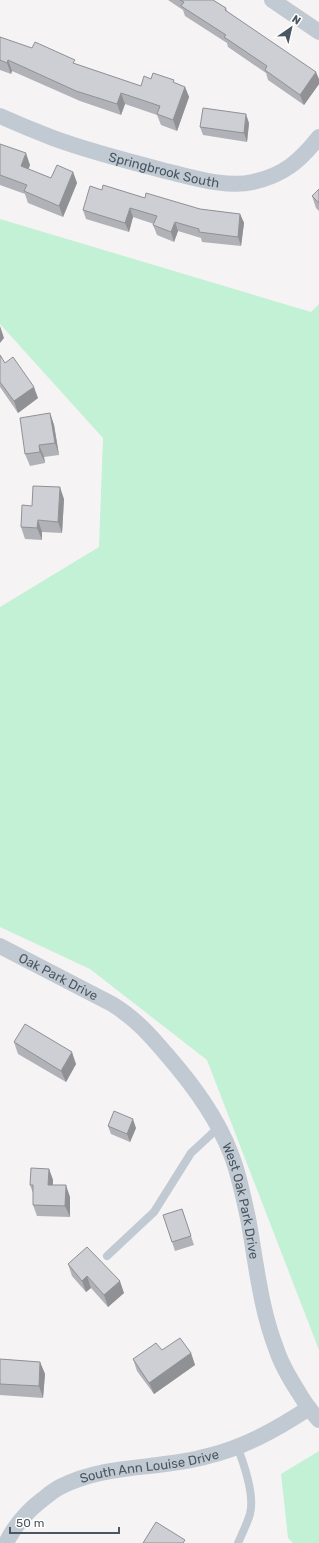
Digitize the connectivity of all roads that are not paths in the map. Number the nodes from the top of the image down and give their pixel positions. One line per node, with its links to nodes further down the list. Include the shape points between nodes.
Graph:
1 (272, 0): 2 (street)
2 (319, 32)
3 (0, 116): 4 (street, Springbrook South, via 53,138 120,160 229,184 252,183 280,174 304,155)
4 (319, 137)
5 (0, 946): 6 (street, Oak Park Drive)
6 (118, 1007): 7 (street, West Oak Park Drive, via 148,1032 185,1076)
7 (218, 1128): 8 (lane, via 191,1153 154,1212); 9 (street, West Oak Park Drive, via 231,1153 237,1172 267,1319 276,1348 288,1376)
8 (107, 1256)
9 (309, 1408): 10 (street, West Oak Park Drive); 11 (street, South Ann Louise Drive, via 257,1439)
10 (319, 1420)
11 (237, 1446): 12 (street, South Ann Louise Drive, via 206,1457 132,1467 78,1479 58,1488 29,1510); 13 (lane, via 250,1491 250,1513)
12 (6, 1543)
13 (238, 1543)

